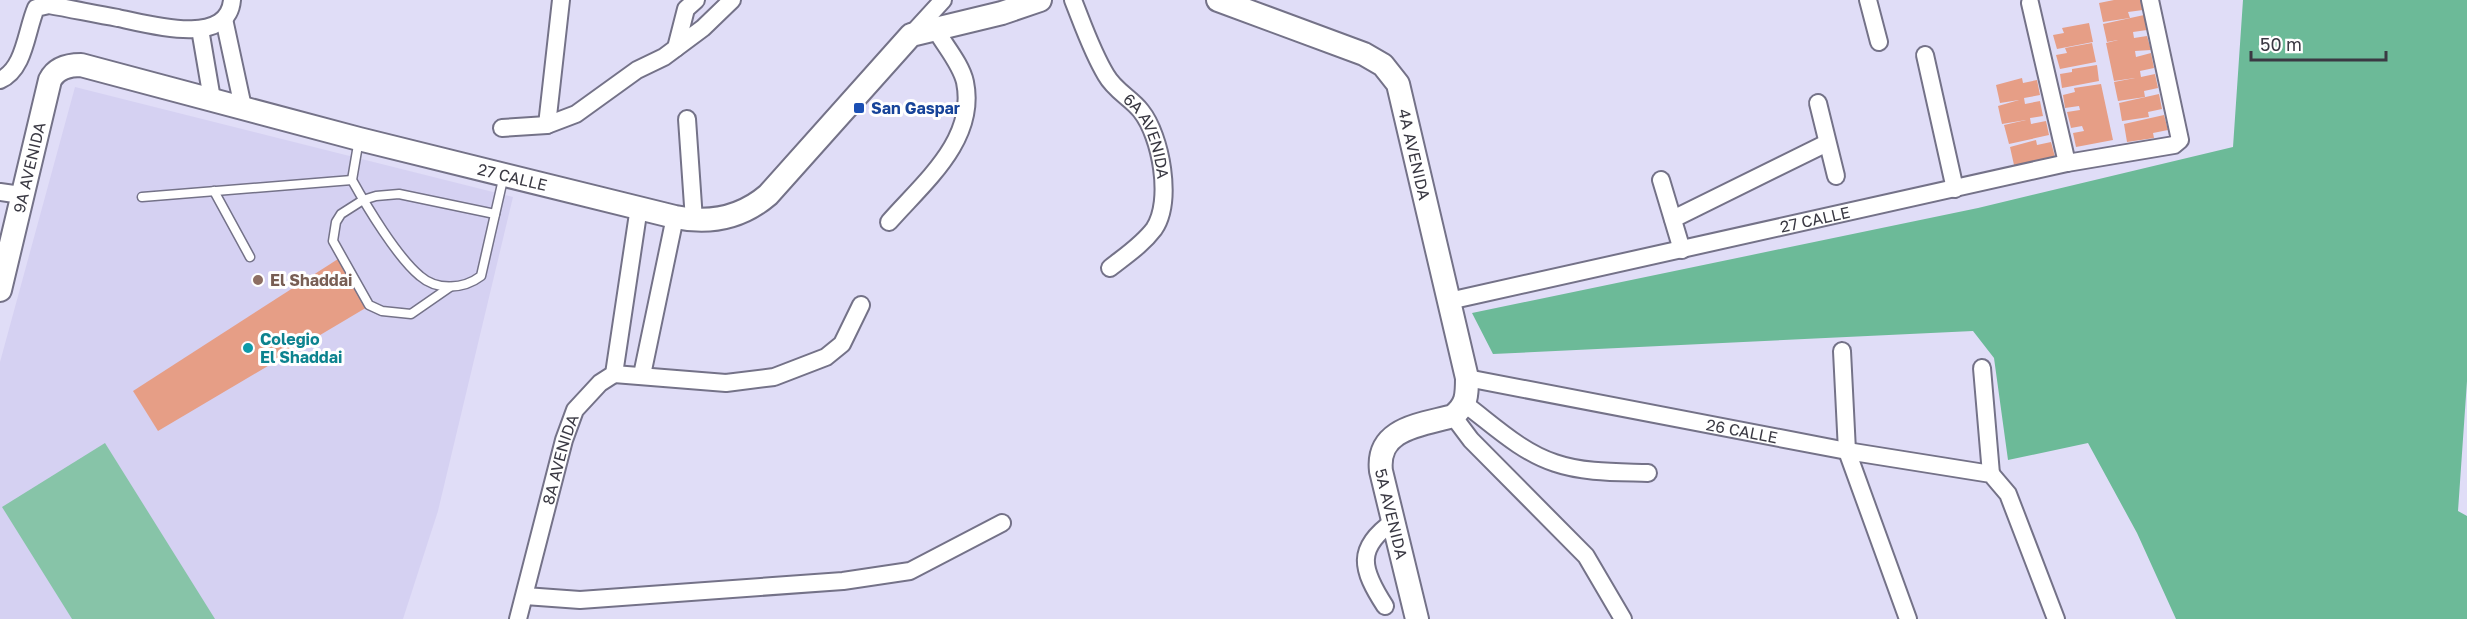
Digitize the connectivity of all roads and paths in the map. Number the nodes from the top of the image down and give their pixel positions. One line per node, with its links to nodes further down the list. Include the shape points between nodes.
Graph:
1 (232, 0): 13 (street)
2 (561, 0): 27 (street)
3 (732, 0): 15 (street)
4 (943, 0): 17 (street)
5 (1040, 0): 16 (street)
6 (1073, 0): 49 (street, 6A AVENIDA, via 1107,77 1141,111 1161,165 1164,199 1155,227)
7 (1218, 0): 52 (street, 4A AVENIDA, via 1364,54 1383,65 1398,84)
8 (1868, 0): 18 (street)
9 (2150, 0): 31 (street, 27 CALLE, via 2180,140 2174,145)
10 (689, 3): 15 (street); 19 (street)
11 (2030, 3): 31 (street)
12 (33, 4): 14 (street, via 172,29); 21 (street, via 20,60)
13 (224, 19): 14 (street); 25 (street)
14 (200, 28): 23 (street)
15 (703, 28): 19 (street)
16 (936, 30): 17 (street); 45 (street, via 964,82 966,109 958,139)
17 (911, 35): 43 (street, 27 CALLE, via 768,195 752,208 714,219)
18 (1879, 42)
19 (676, 48): 27 (street, via 637,70 576,114)
20 (1925, 55): 36 (street)
21 (0, 80)
22 (50, 80): 23 (street, 27 CALLE, via 62,68 81,65); 38 (street, 9A AVENIDA)
23 (212, 99): 25 (street, 27 CALLE)
24 (1818, 103): 30 (street)
25 (243, 107): 29 (street, 27 CALLE)
26 (687, 118): 43 (street)
27 (547, 125): 28 (street)
28 (502, 128)
29 (359, 139): 32 (street, 27 CALLE); 34 (lane)
30 (1827, 143): 33 (street); 44 (street)
31 (2067, 163): 36 (street, 27 CALLE)
32 (505, 174): 41 (street, 27 CALLE); 42 (lane)
33 (1836, 176)
34 (352, 180): 37 (lane); 40 (lane)
35 (1661, 180): 44 (street)
36 (1955, 189): 46 (street, 27 CALLE)
37 (214, 191): 39 (lane); 47 (lane)
38 (11, 194): 48 (street, 9A AVENIDA)
39 (142, 196)
40 (363, 200): 42 (lane, via 399,194); 50 (lane, via 421,278); 50 (lane, via 341,214 333,241 369,305 382,311 411,314)
41 (639, 207): 43 (street, 27 CALLE); 56 (street)
42 (495, 214): 50 (lane, via 481,276 464,286)
43 (685, 219): 57 (street)
44 (1673, 219): 46 (street)
45 (889, 222)
46 (1682, 250): 52 (street, 27 CALLE)
47 (250, 257)
48 (3, 264): 51 (street, 9A AVENIDA)
49 (1110, 268)
50 (450, 287)
51 (0, 290)
52 (1449, 301): 58 (street, 4A AVENIDA)
53 (861, 304): 57 (street, via 842,344 826,357 774,377 726,383)
54 (1842, 351): 60 (street)
55 (1982, 368): 62 (street)
56 (614, 374): 57 (street); 65 (street, 8A AVENIDA, via 575,410)
57 (642, 375)
58 (1467, 378): 59 (street, 4A AVENIDA); 60 (street, 26 CALLE)
59 (1459, 410): 61 (street, via 1555,464); 63 (street, 5A AVENIDA, via 1395,433 1383,451 1381,471); 69 (street, via 1471,440 1586,556)
60 (1847, 451): 62 (street, 26 CALLE); 70 (street)
61 (1648, 473)
62 (1991, 474): 71 (street, via 2008,494)
63 (1394, 521): 66 (street, via 1375,534 1365,553 1370,583); 68 (street, 5A AVENIDA)
64 (1002, 523): 65 (street, via 910,571 843,581 580,600)
65 (525, 596): 67 (street, 8A AVENIDA)
66 (1385, 606)
67 (518, 619)
68 (1417, 619)
69 (1623, 619)
70 (1908, 619)
71 (2056, 619)

